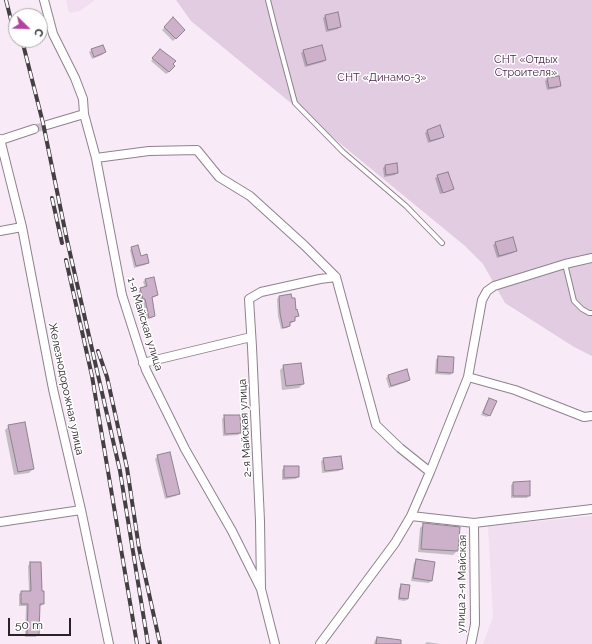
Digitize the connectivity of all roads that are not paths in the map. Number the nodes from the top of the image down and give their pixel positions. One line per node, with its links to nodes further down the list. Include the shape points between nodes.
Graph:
1 (44, 0): 3 (street, 1-я Майская улица, via 53,34 83,99)
2 (268, 0): 10 (lane, via 295,103 343,152 406,206)
3 (84, 114): 4 (street); 7 (street, 1-я Майская улица)
4 (46, 125)
5 (34, 129): 6 (street)
6 (0, 140): 8 (street, Железнодорожная улица)
7 (96, 158): 13 (street, via 148,150 197,150 219,177 250,196); 16 (street, 1-я Майская улица, via 122,295)
8 (22, 227): 9 (street); 21 (street, Железнодорожная улица, via 53,389)
9 (0, 232)
10 (442, 243)
11 (592, 258): 12 (street)
12 (565, 264): 14 (lane, via 574,301 582,309); 17 (street, via 487,290 482,300)
13 (336, 277): 15 (street, 2-я Майская улица, via 320,278 261,292 249,299); 19 (street, via 376,425)
14 (592, 313)
15 (251, 337): 16 (street); 25 (street, 2-я Майская улица)
16 (143, 363): 25 (street, 1-я Майская улица, via 185,449 232,531)
17 (468, 377): 18 (street, via 515,390 584,417); 19 (street)
18 (592, 416)
19 (430, 472): 22 (street)
20 (592, 509): 24 (street)
21 (81, 510): 23 (street); 26 (street, Железнодорожная улица)
22 (411, 516): 24 (street); 28 (street, via 395,543)
23 (0, 522)
24 (474, 523): 29 (street, улица 2-я Майская, via 474,624)
25 (261, 589): 27 (street, 2-я Майская улица)
26 (109, 644)
27 (275, 644)
28 (320, 644)
29 (471, 644)

